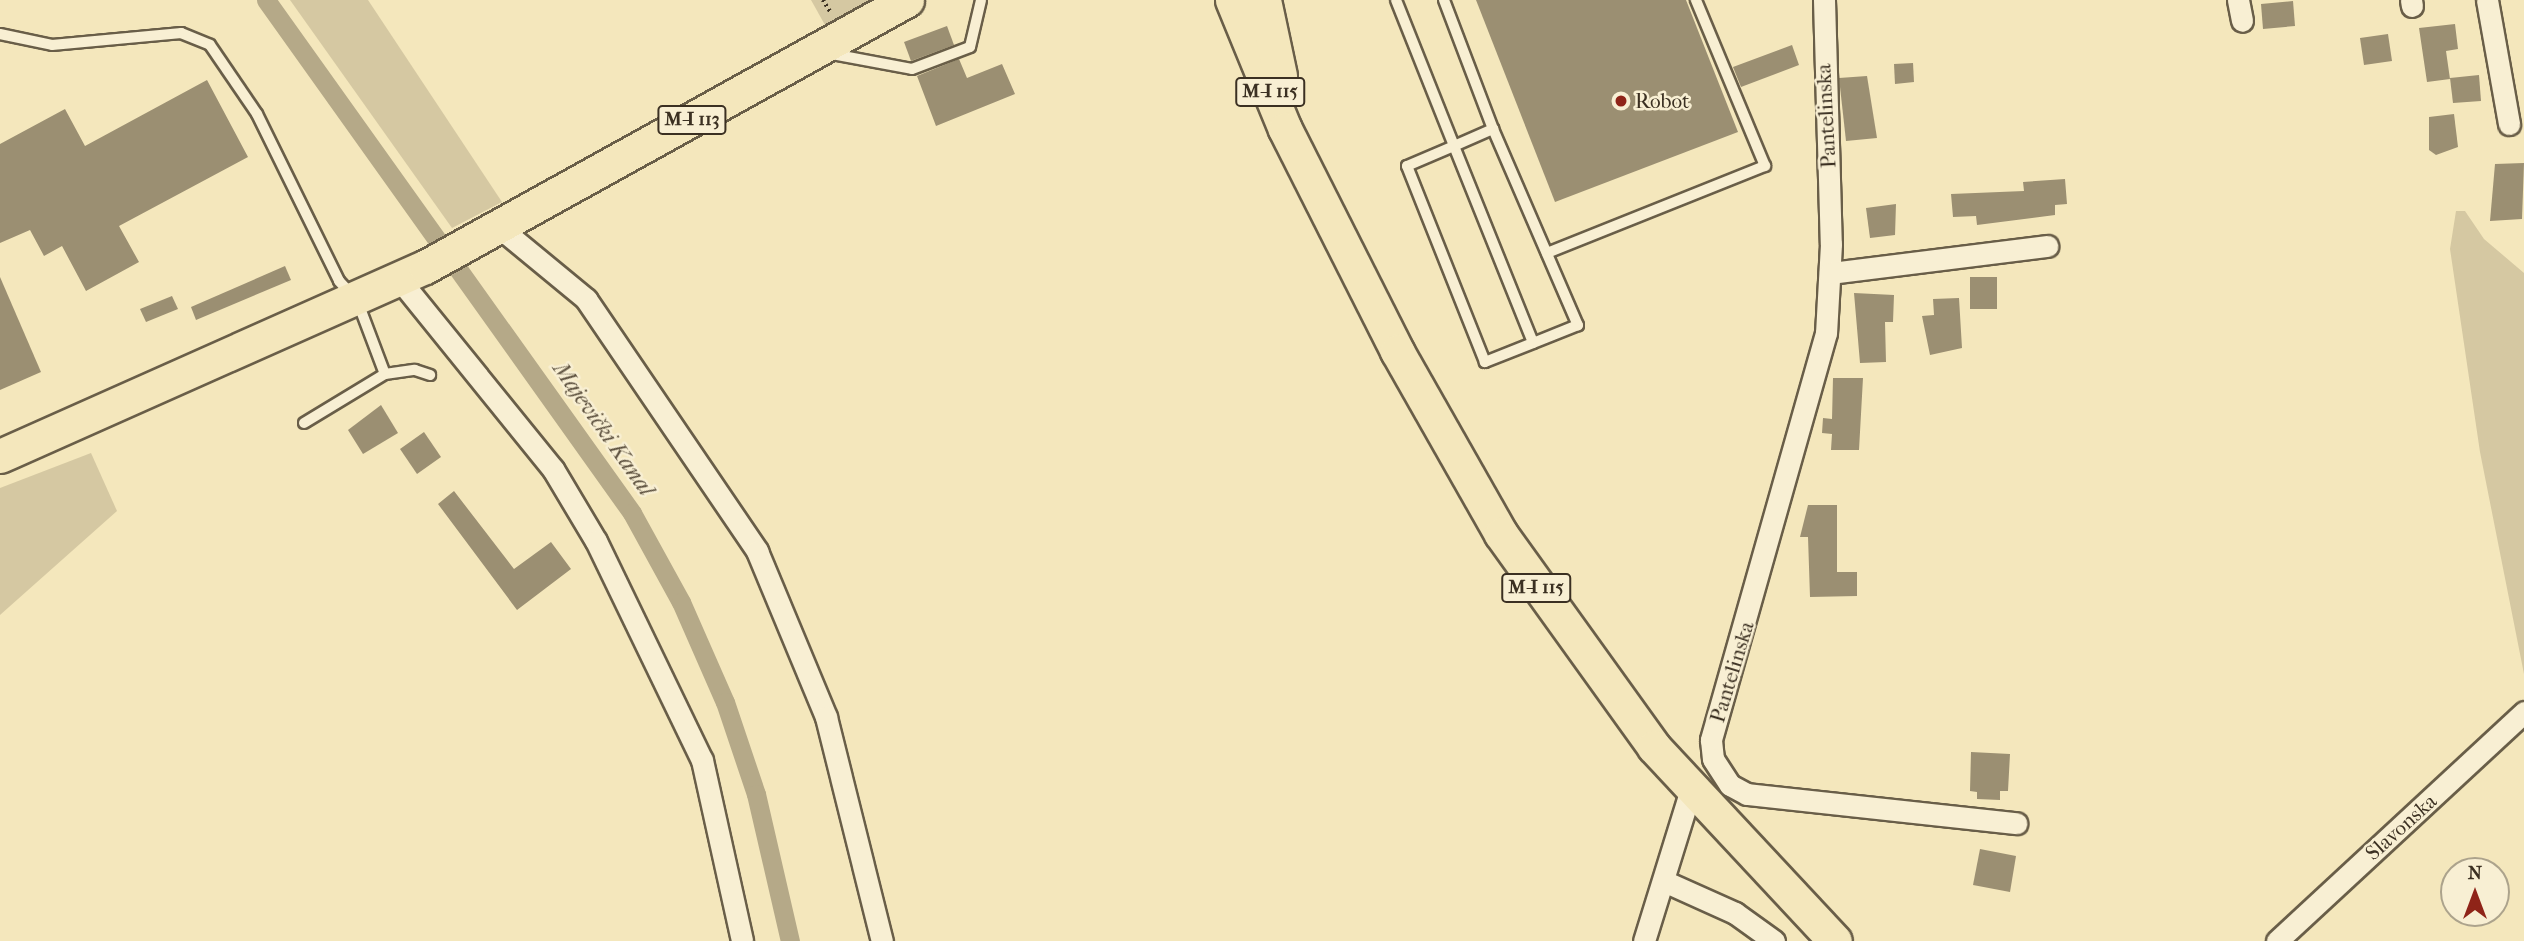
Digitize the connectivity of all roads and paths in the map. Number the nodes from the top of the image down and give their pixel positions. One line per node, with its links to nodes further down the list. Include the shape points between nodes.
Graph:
1 (906, 0): 11 (main road, M-I 113)
2 (981, 0): 11 (lane, via 970,47 912,69 852,54)
3 (1232, 0): 15 (main road, M-I 115, via 1286,129)
4 (1264, 0): 15 (main road, M-I 115, via 1280,74)
5 (1396, 0): 14 (lane)
6 (1444, 0): 13 (lane)
7 (1696, 0): 18 (lane, via 1765,166)
8 (1824, 0): 20 (street, Pantelinska)
9 (2487, 0): 12 (street)
10 (0, 34): 21 (lane, via 52,45 181,33 210,45 264,126 339,281)
11 (810, 54): 16 (main road, M-I 113)
12 (2509, 124)
13 (1493, 129): 14 (lane); 18 (lane)
14 (1454, 146): 22 (lane); 22 (lane, via 1406,166 1485,362)
15 (1317, 180): 28 (main road, M-I 115, via 1397,351 1493,522 1568,632)
16 (488, 234): 19 (main road, M-I 113); 32 (street, via 586,299 757,551 826,717)
17 (2047, 246): 20 (street)
18 (1547, 253): 22 (lane, via 1578,326)
19 (412, 273): 21 (main road, M-I 113); 31 (street, via 553,469 596,541 702,760)
20 (1830, 273): 29 (street, Pantelinska, via 1826,333 1711,740 1713,759 1730,785 1747,794)
21 (357, 300): 23 (lane); 26 (main road, M-I 113)
22 (1533, 342)
23 (385, 374): 24 (lane, via 415,370); 25 (lane)
24 (430, 375)
25 (304, 423)
26 (0, 456)
27 (2524, 712): 36 (street, Slavonska)
28 (1691, 789): 30 (street); 35 (main road, M-I 115)
29 (2016, 823)
30 (1667, 882): 33 (street); 34 (street, via 1735,914)
31 (742, 941)
32 (882, 941)
33 (1644, 941)
34 (1774, 941)
35 (1835, 941)
36 (2277, 941)

